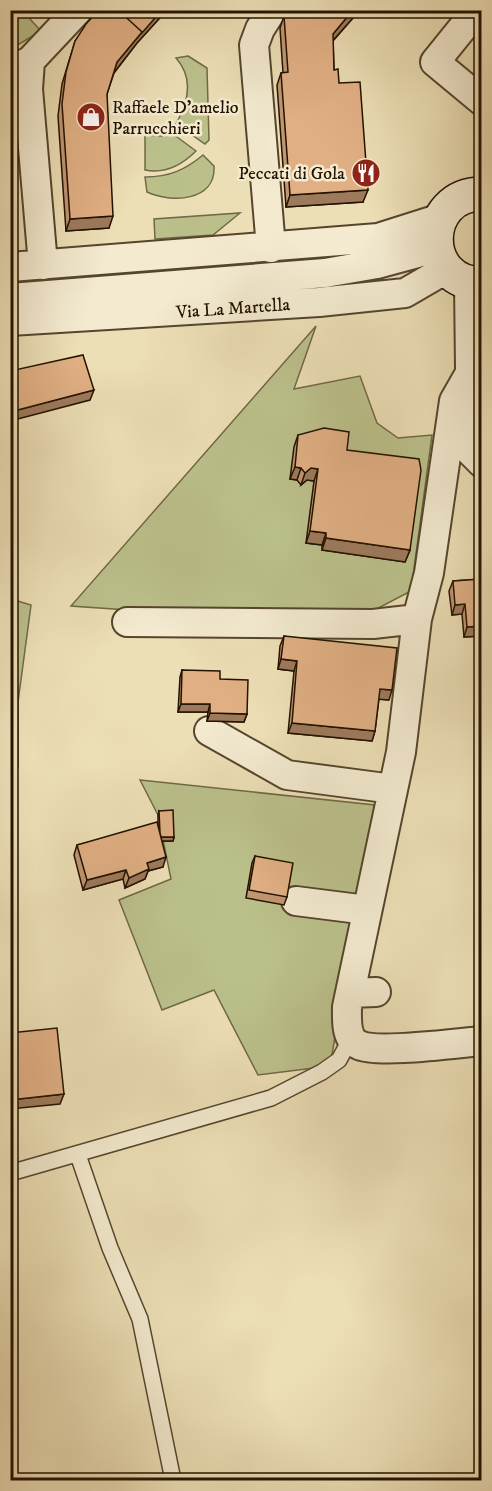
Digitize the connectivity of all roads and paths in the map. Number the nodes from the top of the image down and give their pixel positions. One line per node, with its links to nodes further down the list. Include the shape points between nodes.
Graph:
1 (78, 10): 5 (street)
2 (272, 10): 8 (street, via 254,45)
3 (477, 10): 4 (street); 6 (street, via 435,62)
4 (482, 14)
5 (20, 65): 10 (street, via 28,89)
6 (482, 101)
7 (482, 194): 9 (street, via 456,201)
8 (272, 248): 9 (street, via 378,238); 10 (street)
9 (455, 261): 12 (street, Via La Martella, via 377,264 325,273); 13 (street, Via La Martella, via 405,293 297,304); 14 (street)
10 (43, 266): 11 (street)
11 (10, 267)
12 (10, 298)
13 (10, 321)
14 (470, 373): 15 (street, via 454,401); 17 (street, via 471,452)
15 (450, 434): 16 (street); 18 (street, via 429,573)
16 (427, 452)
17 (482, 463)
18 (417, 619): 19 (street, via 249,630); 21 (street)
19 (127, 622)
20 (208, 731): 21 (street, via 287,775)
21 (393, 789): 23 (street)
22 (296, 901): 23 (street)
23 (368, 910): 24 (street, via 363,992 347,1025)
24 (351, 1038): 25 (street, via 358,1045 376,1048); 26 (lane, via 339,1060 270,1098)
25 (482, 1041)
26 (78, 1155): 27 (lane); 28 (lane, via 140,1319)
27 (10, 1173)
28 (173, 1480)

